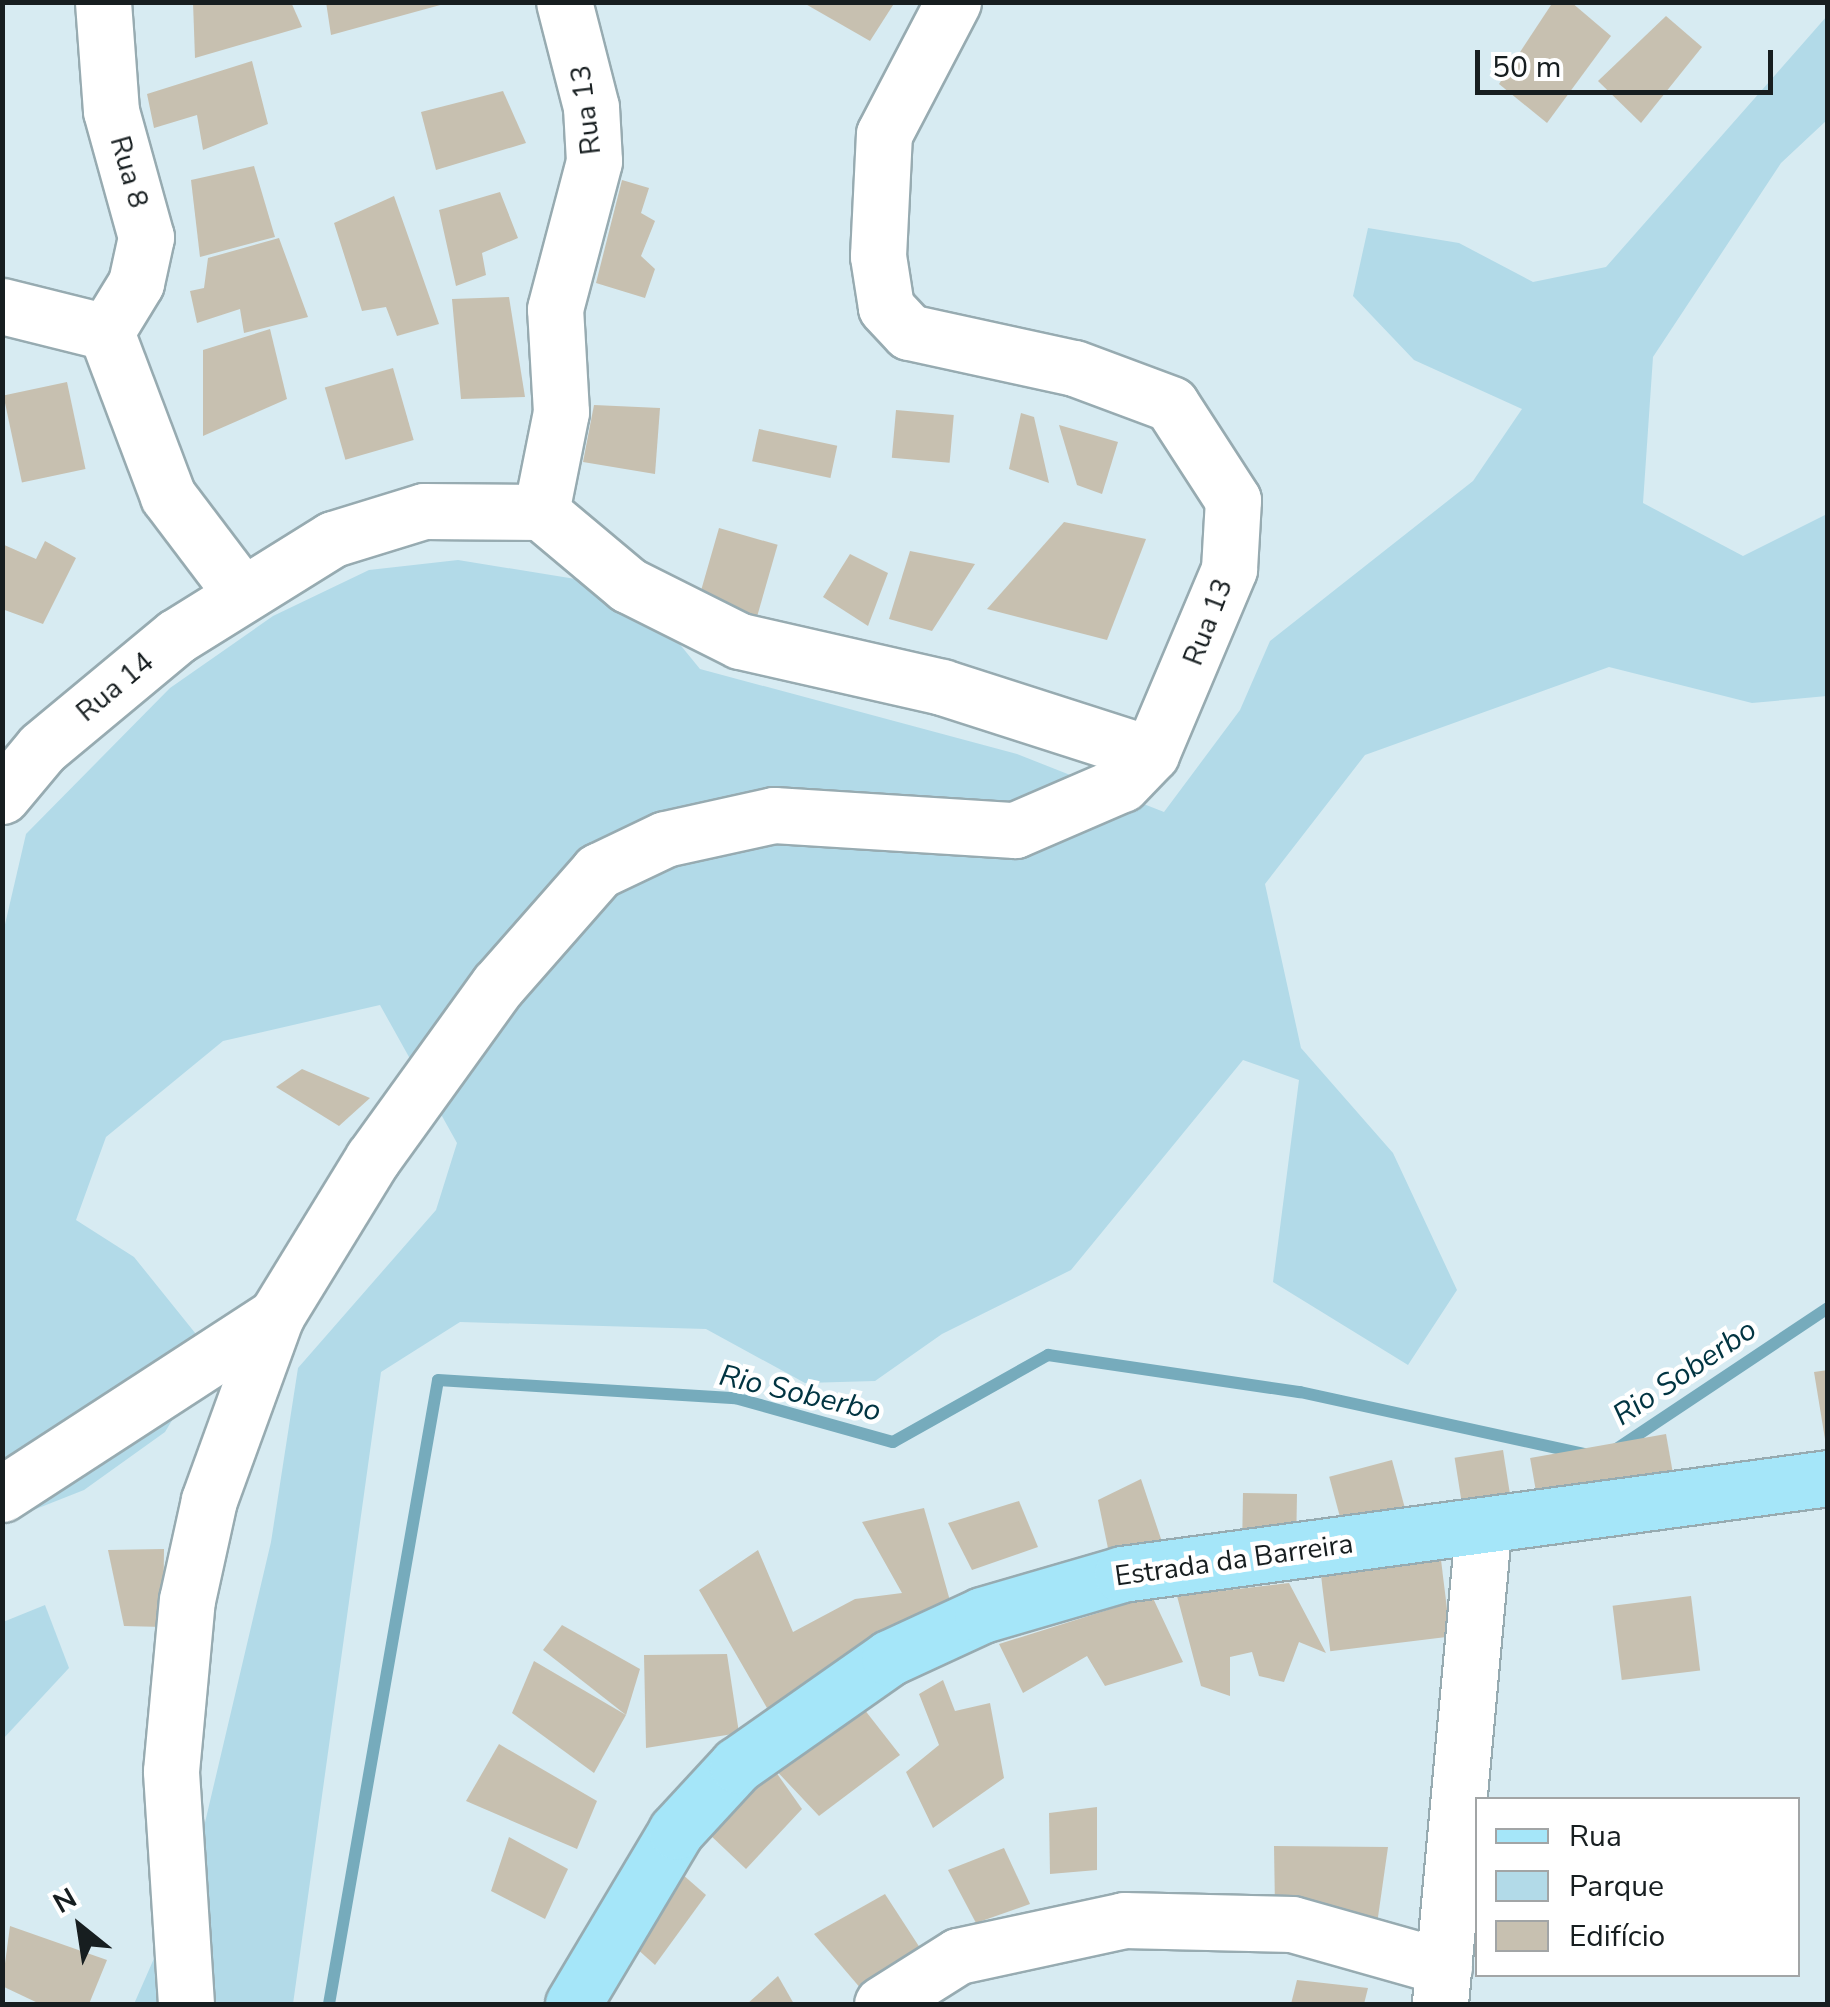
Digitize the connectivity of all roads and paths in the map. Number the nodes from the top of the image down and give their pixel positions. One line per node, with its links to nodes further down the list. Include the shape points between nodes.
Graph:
1 (103, 2): 5 (street, Rua 8, via 110,111 146,238 136,283)
2 (564, 2): 6 (street, Rua 13, via 591,107 594,161 555,309 561,412)
3 (953, 2): 8 (street, Rua 13, via 884,134 878,256 886,307 909,332 1074,368 1171,404 1233,500 1229,569)
4 (2, 306): 5 (street)
5 (106, 332): 7 (street, via 168,496)
6 (541, 512): 7 (street, via 424,510 333,539); 8 (street, via 628,585 740,641 942,687)
7 (239, 590): 9 (street, Rua 14, via 42,748)
8 (1151, 754): 10 (street, via 1122,784 1015,830 774,815 665,839 598,871 487,1000 373,1158)
9 (3, 792)
10 (276, 1316): 12 (street); 15 (street, via 209,1500 187,1600 171,1771)
11 (1828, 1478): 13 (main road, Estrada da Barreira)
12 (2, 1494)
13 (1483, 1528): 14 (street); 16 (main road, Estrada da Barreira, via 1122,1574 982,1615 889,1658 738,1765 690,1816)
14 (1442, 1986): 17 (street, via 1292,1924 1124,1920 958,1956)
15 (186, 2004)
16 (573, 2004)
17 (882, 2004)

